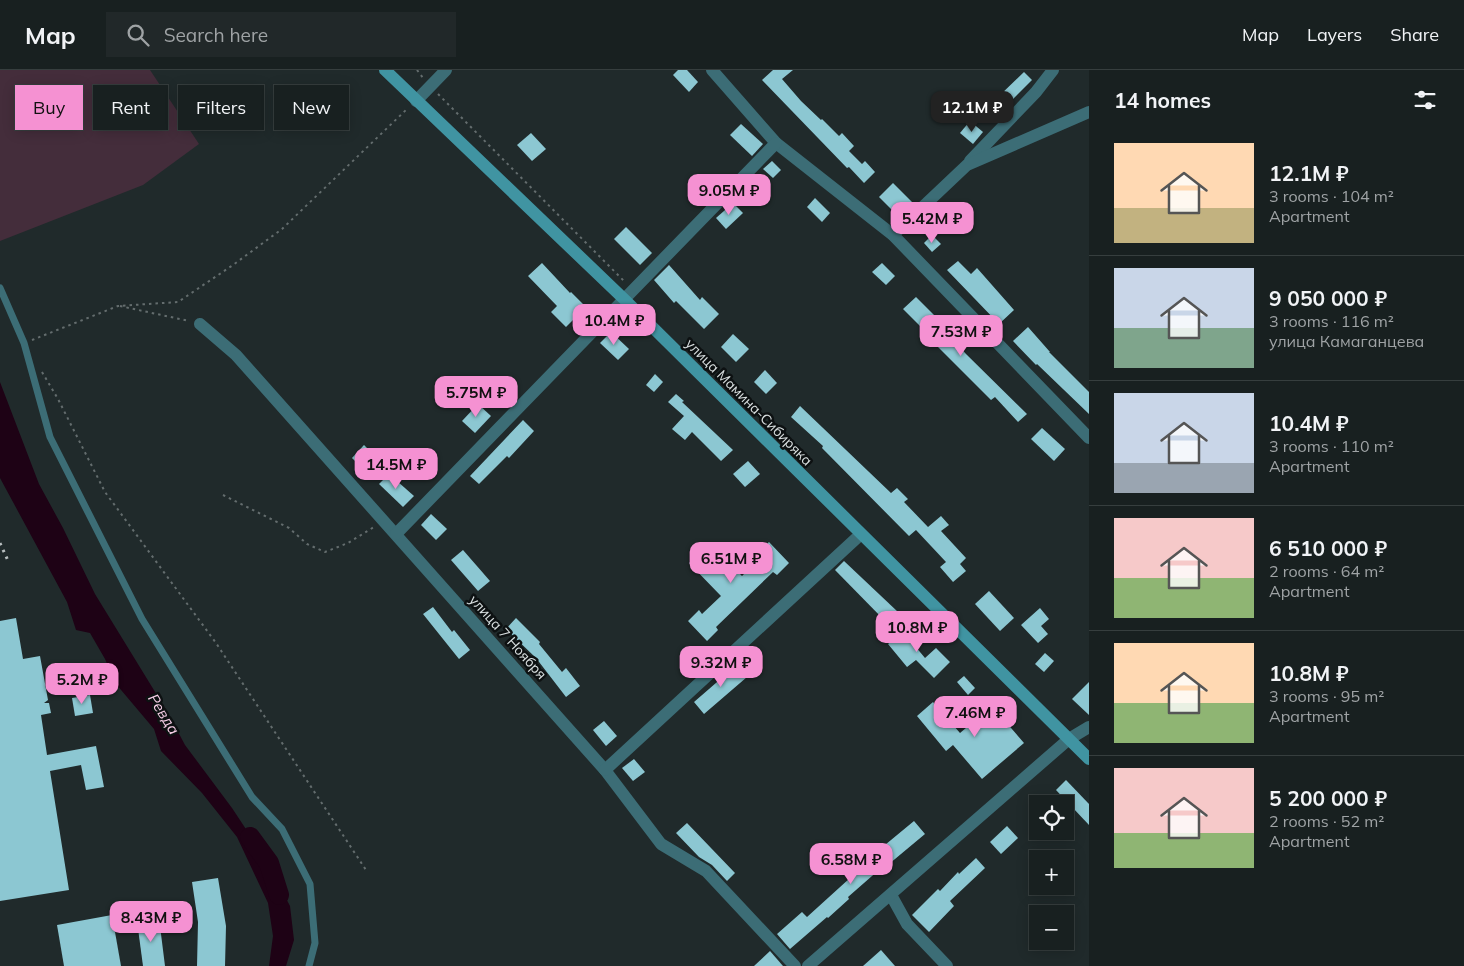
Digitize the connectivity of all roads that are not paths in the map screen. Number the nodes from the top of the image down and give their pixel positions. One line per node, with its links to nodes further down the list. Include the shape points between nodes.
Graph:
1 (385, 70): 5 (street, улица Мамина-Сибиряка)
2 (446, 70): 5 (street)
3 (712, 70): 7 (street)
4 (1053, 70): 8 (street)
5 (416, 100): 11 (street, улица Мамина-Сибиряка)
6 (1089, 112): 8 (street)
7 (776, 143): 9 (street); 11 (street)
8 (967, 165): 9 (street)
9 (893, 235): 13 (street)
10 (0, 288): 21 (lane, via 24,343 50,437 142,619 252,797 282,829 310,884 315,943)
11 (629, 295): 14 (street); 15 (street, улица Мамина-Сибиряка)
12 (200, 324): 14 (street, улица 7 Ноября, via 236,355)
13 (1089, 438)
14 (396, 534): 19 (street, улица 7 Ноября)
15 (861, 534): 17 (street, улица Мамина-Сибиряка); 19 (street)
16 (1089, 727): 17 (street)
17 (1069, 739): 18 (street, улица Мамина-Сибиряка); 20 (street)
18 (1089, 760)
19 (605, 770): 22 (street, улица 7 Ноября, via 661,844 706,871)
20 (891, 895): 23 (street); 24 (street, via 907,924)
21 (309, 966)
22 (795, 966)
23 (808, 966)
24 (947, 966)

